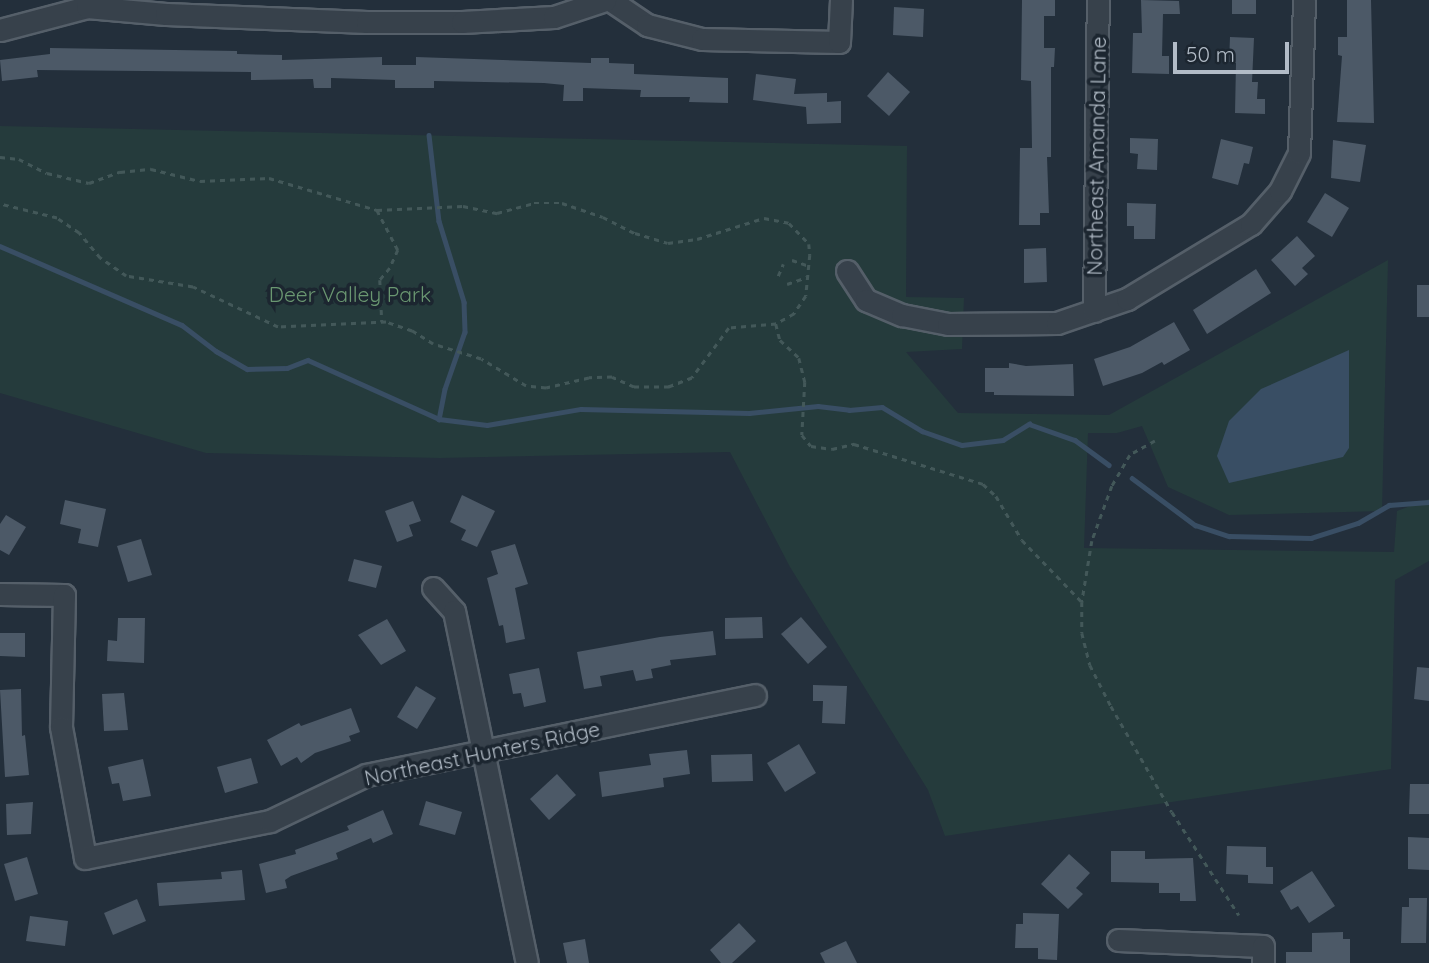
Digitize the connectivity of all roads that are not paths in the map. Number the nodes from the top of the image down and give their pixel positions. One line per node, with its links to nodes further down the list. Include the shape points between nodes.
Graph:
1 (608, 0): 2 (street, via 647,25 702,39 839,42); 5 (street, via 554,17 462,22)
2 (841, 0)
3 (1098, 0): 8 (street, Northeast Amanda Lane)
4 (1304, 0): 8 (street, via 1299,153 1280,191 1251,224 1128,299)
5 (301, 9): 6 (street, via 86,7)
6 (0, 30)
7 (847, 271): 8 (street, via 866,300 902,315 948,324 1057,323)
8 (1094, 311)
9 (433, 589): 12 (street, via 454,611)
10 (0, 594): 12 (street, Northeast Hunters Ridge, via 64,595 61,727 85,858 270,821 366,775)
11 (755, 695): 12 (street, Northeast Hunters Ridge)
12 (484, 750): 14 (street)
13 (1118, 940): 15 (street, via 1263,946)
14 (527, 963)
15 (1263, 963)

